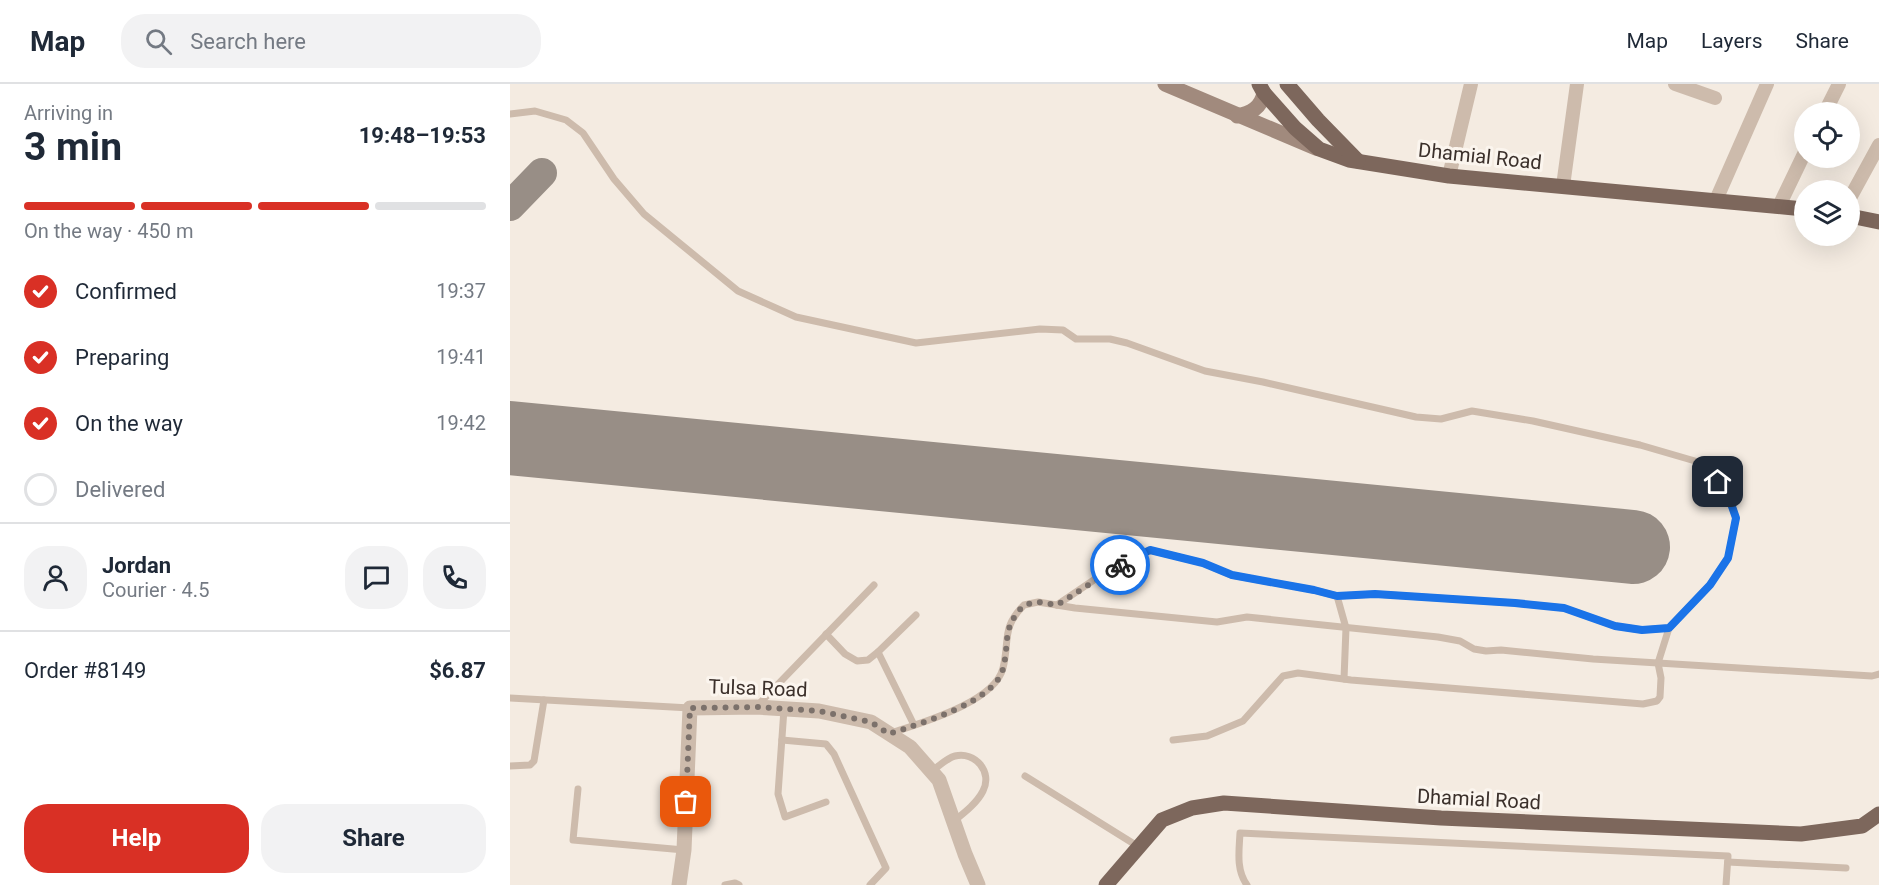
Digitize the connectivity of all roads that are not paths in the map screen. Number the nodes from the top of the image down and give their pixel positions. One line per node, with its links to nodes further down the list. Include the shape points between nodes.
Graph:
1 (1165, 84): 12 (main road, Dhamial Road)
2 (1287, 84): 15 (main road)
3 (1471, 84): 17 (street)
4 (1577, 84): 19 (street)
5 (1674, 84): 9 (street)
6 (1767, 84): 20 (street)
7 (1839, 84): 10 (street)
8 (1261, 88): 12 (main road, via 1263,99 1257,108); 14 (main road)
9 (1715, 98)
10 (1830, 102)
11 (510, 114): 30 (lane, via 535,111 566,120 583,133 644,214 738,291 796,317 916,343 1040,329 1063,330 1076,339 1127,343 1205,371 1416,417 1441,419 1472,411 1533,421 1695,461 1727,492 1736,518 1734,533 1723,567)
12 (1237, 116): 14 (main road, Dhamial Road)
13 (1879, 145): 18 (street)
14 (1319, 149): 15 (main road, Dhamial Road)
15 (1358, 162): 17 (main road, Dhamial Road)
16 (1797, 168): 21 (street)
17 (1449, 176): 19 (main road, Dhamial Road)
18 (1860, 180)
19 (1563, 186): 20 (main road, Dhamial Road)
20 (1716, 200): 21 (main road, Dhamial Road)
21 (1779, 206): 22 (main road, Dhamial Road)
22 (1794, 208)
23 (1860, 218): 24 (main road)
24 (1879, 222)
25 (874, 585): 31 (lane)
26 (1337, 596): 27 (lane, via 1232,575 1203,563 1150,550 1107,571); 29 (lane); 30 (lane, via 1375,594 1515,603 1564,608 1615,626)
27 (1057, 605): 29 (lane, via 1217,622 1247,617); 41 (lane, via 1024,605 1008,625 999,681 975,700)
28 (916, 615): 32 (lane)
29 (1346, 628): 33 (lane, via 1438,637 1486,651); 35 (lane)
30 (1669, 628): 33 (lane)
31 (826, 634): 32 (lane, via 857,661 868,660); 38 (lane)
32 (878, 652): 41 (lane)
33 (1658, 663): 34 (lane); 35 (lane, via 1660,698 1643,704)
34 (1879, 674)
35 (1344, 679): 44 (lane, via 1298,673 1283,676 1242,721 1207,736)
36 (510, 698): 37 (lane)
37 (544, 700): 39 (lane); 45 (lane, via 534,760 530,765)
38 (756, 707): 39 (street, Tulsa Road); 40 (street, Tulsa Road)
39 (690, 708): 53 (street, Tulsa Road)
40 (784, 709): 42 (street, Tulsa Road, via 819,711 871,722); 43 (lane)
41 (914, 725): 42 (lane)
42 (889, 734): 46 (street, Tulsa Road, via 910,747)
43 (782, 740): 49 (lane, via 778,794 785,816); 59 (lane, via 826,744 834,754 886,868)
44 (1173, 740)
45 (510, 765)
46 (932, 771): 51 (street, Tulsa Road); 51 (lane, via 958,755 974,758 985,770 984,790)
47 (1025, 776): 52 (lane)
48 (578, 789): 53 (lane, via 573,840)
49 (826, 802)
50 (1879, 814): 52 (main road, Dhamial Road, via 1862,826 1801,834 1224,804 1192,808 1162,820)
51 (954, 821): 60 (street, Tulsa Road)
52 (1139, 847): 61 (main road, Dhamial Road)
53 (684, 850): 56 (street, Tulsa Road)
54 (1728, 862): 55 (lane); 62 (lane, via 1728,856 1240,833 1238,864); 63 (lane)
55 (1846, 868)
56 (679, 885)
57 (725, 885): 58 (lane)
58 (739, 885)
59 (870, 885)
60 (978, 885)
61 (1106, 885)
62 (1247, 885)
63 (1726, 885)

